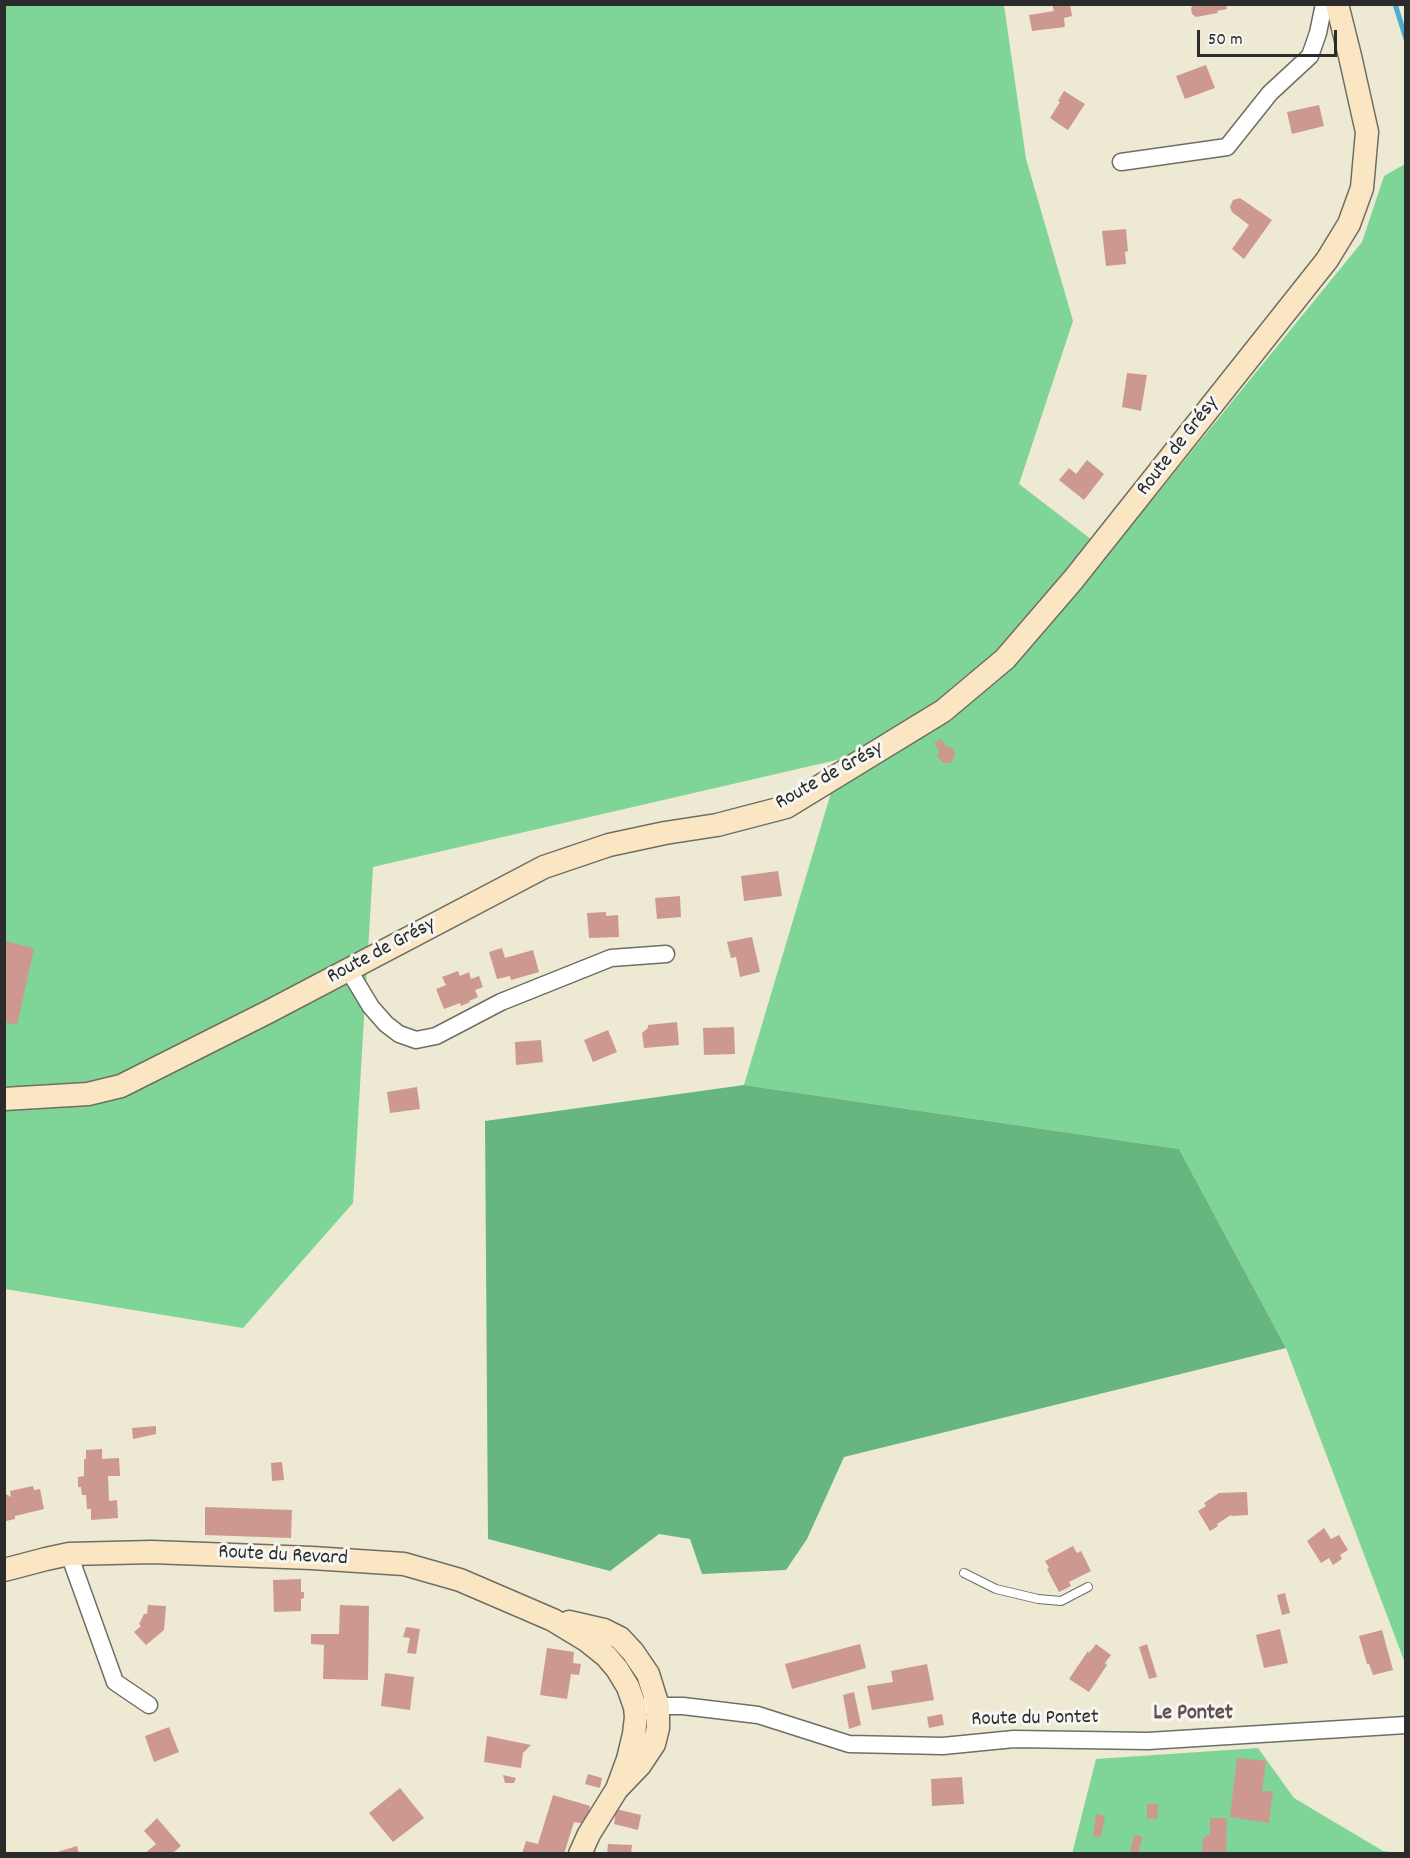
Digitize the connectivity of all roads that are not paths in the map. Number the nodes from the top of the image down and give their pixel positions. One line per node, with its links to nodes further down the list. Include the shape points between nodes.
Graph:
1 (1324, 4): 3 (street, via 1311,56 1270,93 1227,147)
2 (1337, 4): 5 (main road, Route de Grésy, via 1366,132 1362,188 1349,224 1327,260 1073,580 1005,659 943,711 786,807 717,825 609,845 544,867)
3 (1121, 162)
4 (666, 954): 5 (street, via 611,958 501,1002 436,1036 416,1040 386,1024 371,1008)
5 (348, 969): 6 (main road, Route de Grésy, via 121,1086 88,1094)
6 (4, 1099)
7 (69, 1554): 8 (main road, Route du Revard); 11 (main road, Route du Revard, via 152,1552 405,1564 460,1580); 12 (street, via 115,1682)
8 (4, 1570)
9 (964, 1573): 10 (lane, via 996,1589 1038,1599 1061,1601)
10 (1088, 1587)
11 (553, 1620): 13 (main road, Route du Revard, via 594,1627 620,1638 648,1674); 14 (main road, Route du Revard, via 606,1656 628,1687)
12 (150, 1705)
13 (658, 1706): 14 (street, Route du Pontet); 15 (street, Route du Pontet, via 758,1715 849,1744 943,1746 1014,1739 1148,1741); 16 (main road, Route du Revard, via 654,1744)
14 (635, 1707): 16 (main road, Route du Revard, via 634,1734)
15 (1406, 1725)
16 (617, 1789): 17 (main road, Route du Revard)
17 (580, 1854)

